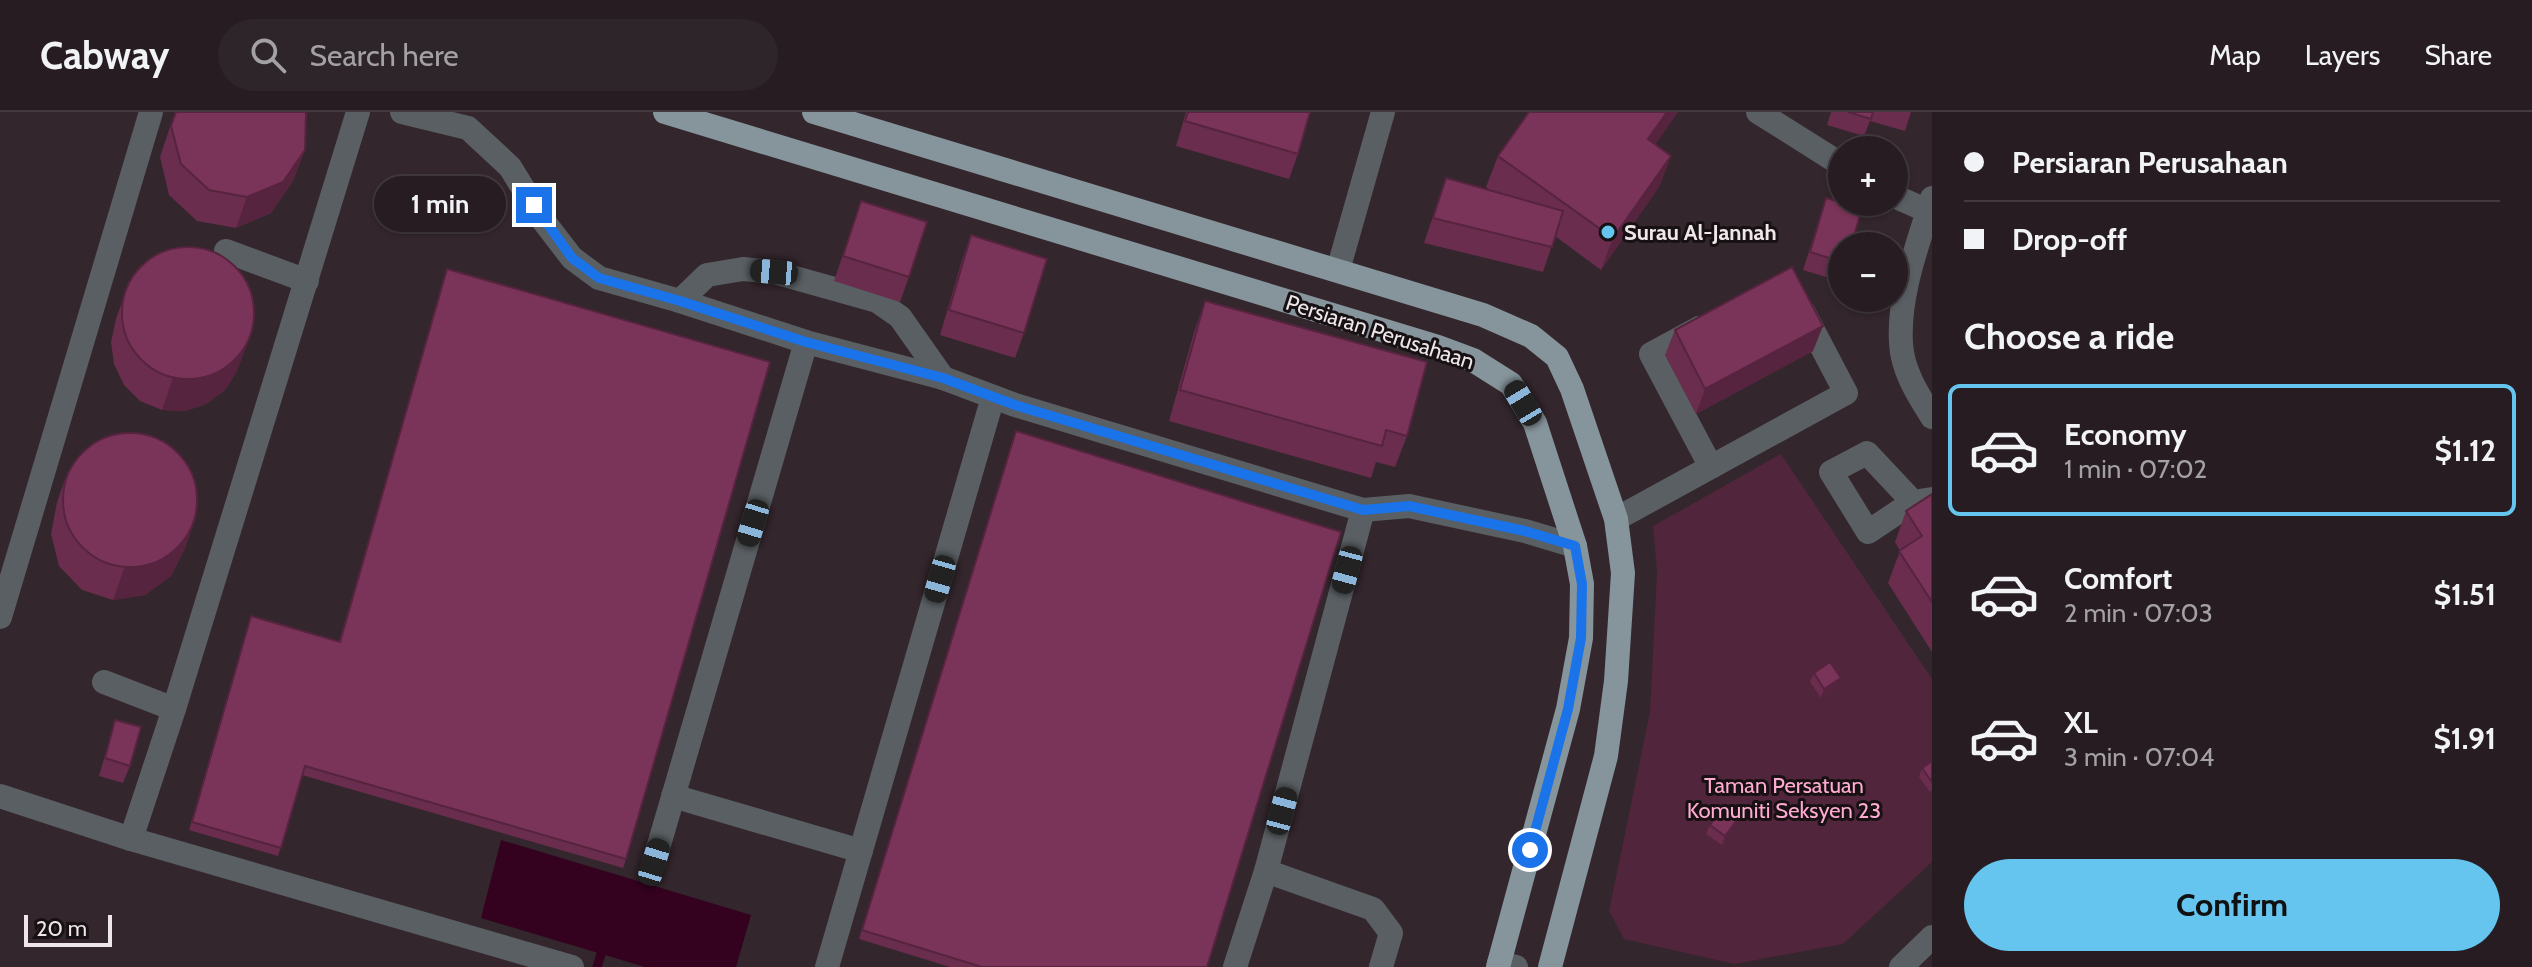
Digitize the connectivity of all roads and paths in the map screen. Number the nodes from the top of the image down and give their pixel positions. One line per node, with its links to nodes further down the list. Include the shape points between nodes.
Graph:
1 (151, 112): 25 (street)
2 (358, 112): 13 (street)
3 (402, 112): 15 (street, via 468,128 510,167 572,258 599,278)
4 (665, 112): 24 (main road, Persiaran Perusahaan, via 1473,360 1511,384 1535,423)
5 (814, 112): 12 (main road, Persiaran Perusahaan)
6 (1383, 112): 12 (street)
7 (1758, 112): 8 (street)
8 (1828, 156)
9 (1908, 199): 10 (street)
10 (1930, 204): 20 (street, via 1902,303 1900,346 1914,389)
11 (226, 251): 13 (street)
12 (1338, 270): 23 (main road, Persiaran Perusahaan, via 1483,315 1531,336 1557,357)
13 (307, 281): 27 (street)
14 (1794, 294): 21 (street, via 1846,393)
15 (680, 301): 17 (street); 18 (street, via 707,275 743,269 774,272 877,301 900,317)
16 (1719, 317): 21 (street, via 1651,354)
17 (806, 342): 18 (street); 29 (street)
18 (943, 378): 19 (street)
19 (993, 397): 22 (street); 31 (street)
20 (1932, 417)
21 (1711, 467): 23 (street)
22 (1363, 510): 24 (street, via 1409,506); 33 (street)
23 (1616, 519): 40 (main road, Persiaran Perusahaan, via 1623,573 1606,756)
24 (1575, 546): 35 (main road, Persiaran Perusahaan, via 1582,584 1581,638)
25 (0, 617)
26 (104, 682): 27 (street)
27 (174, 709): 30 (street)
28 (0, 796): 30 (street)
29 (673, 796): 31 (street); 32 (street)
30 (131, 839): 36 (street)
31 (861, 851): 37 (street)
32 (654, 862)
33 (1266, 871): 38 (street); 39 (street, via 1373,909 1391,933)
34 (1932, 937): 41 (street)
35 (1504, 966)
36 (572, 967)
37 (827, 967)
38 (1235, 967)
39 (1381, 967)
40 (1550, 967)
41 (1901, 967)

